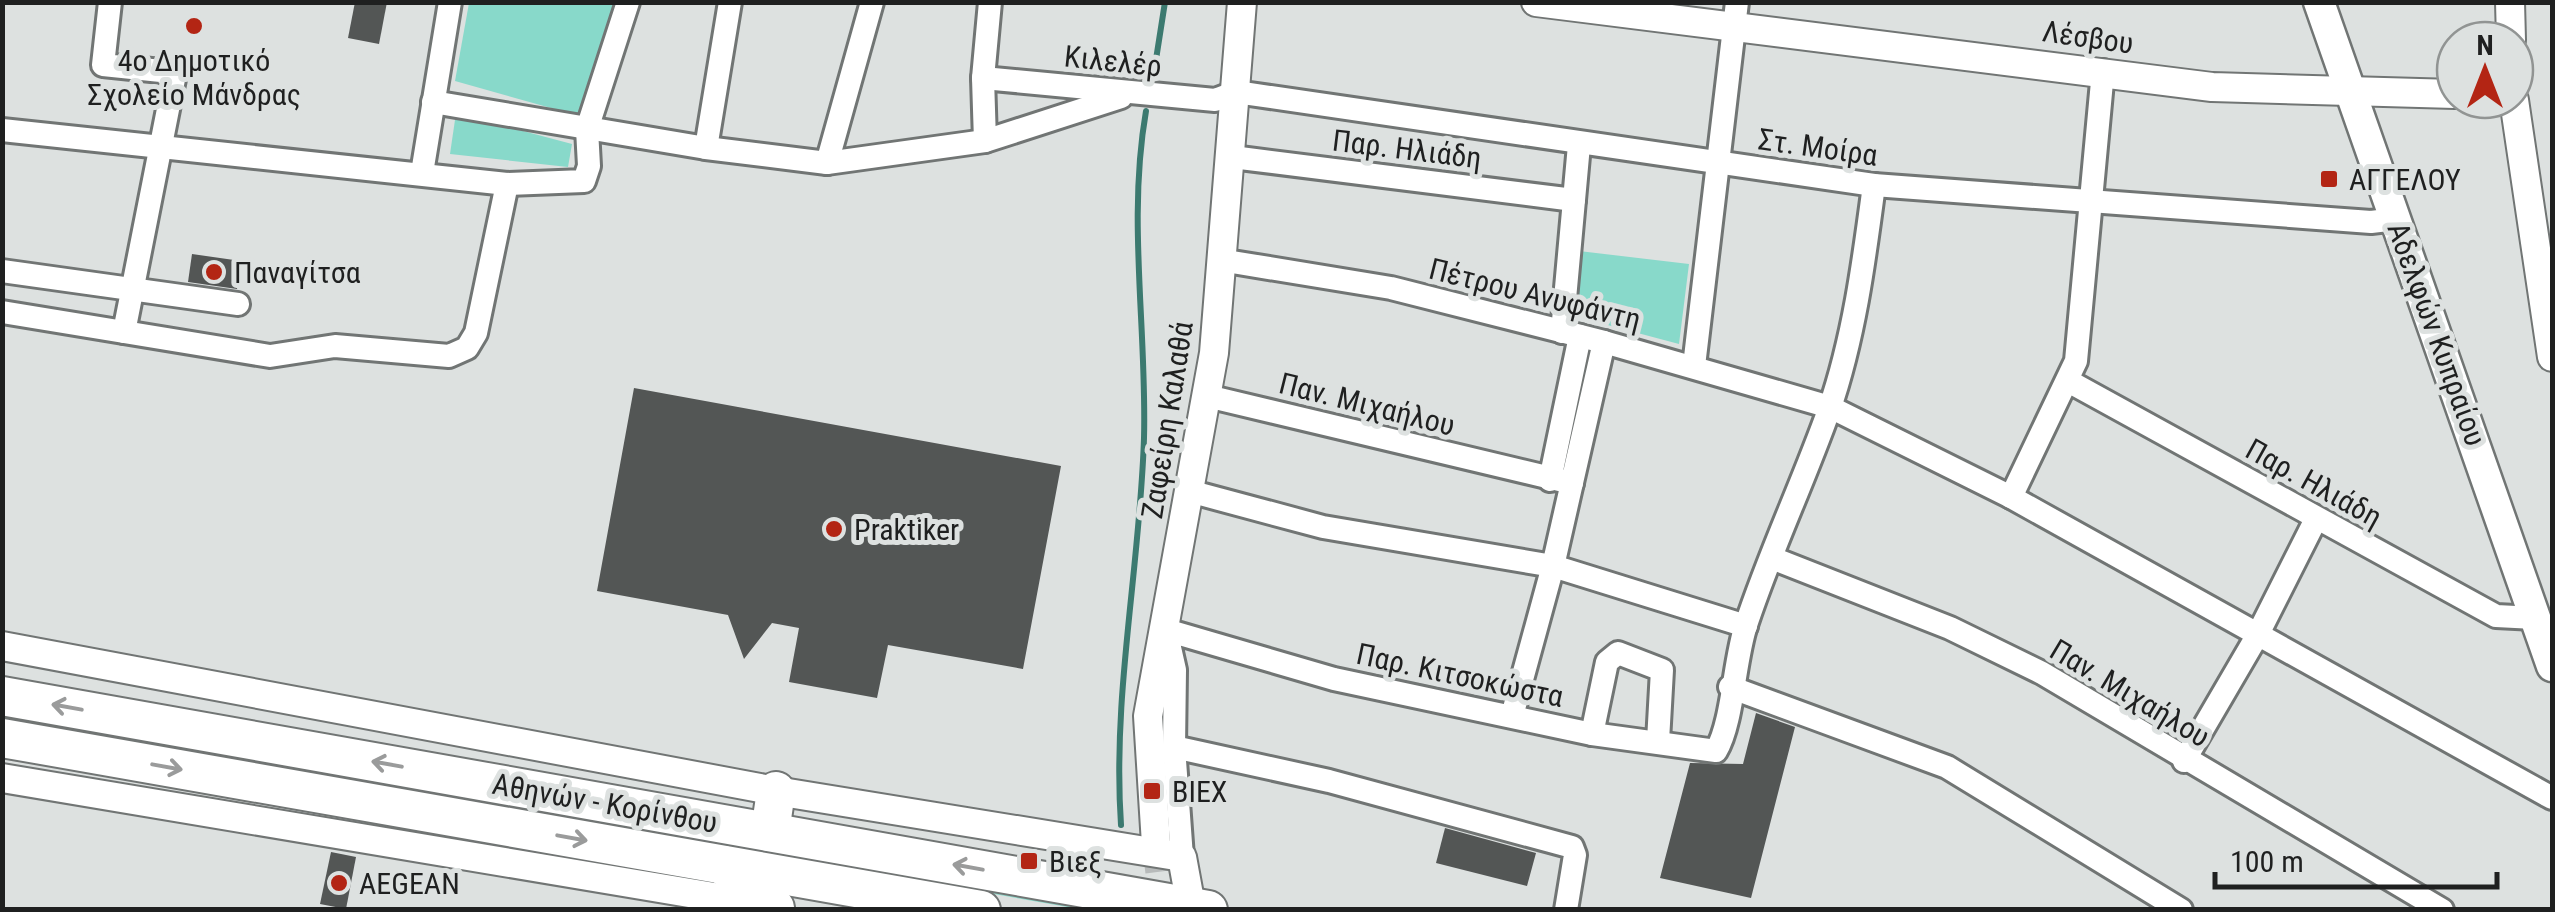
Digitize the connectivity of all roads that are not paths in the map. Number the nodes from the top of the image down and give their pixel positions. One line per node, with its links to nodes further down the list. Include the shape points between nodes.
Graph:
1 (110, 2): 23 (street, via 103,65 160,71 174,79)
2 (450, 2): 17 (street)
3 (628, 2): 19 (street)
4 (730, 2): 24 (street)
5 (872, 2): 26 (street)
6 (990, 2): 12 (street)
7 (1242, 2): 13 (street, Ζαφείρη Καλαθά)
8 (1536, 2): 10 (street, Λέσβου)
9 (2320, 2): 16 (main road, Αδελφών Κυπραίου)
10 (1736, 14): 11 (street, Λέσβου); 27 (street)
11 (2103, 71): 16 (street, Λέσβου, via 2212,88); 32 (street)
12 (983, 78): 14 (street, Κιλελέρ); 21 (street)
13 (1236, 92): 14 (street, Κιλελέρ, via 1215,100); 22 (street, Στ. Μοίρα); 25 (street, Ζαφείρη Καλαθά)
14 (1130, 94): 21 (street)
15 (2435, 94): 16 (street, Λέσβου)
16 (2352, 95): 33 (main road, Αδελφών Κυπραίου)
17 (432, 102): 19 (street); 28 (street)
18 (2517, 120): 42 (street)
19 (587, 129): 24 (street); 29 (street, via 584,180)
20 (2, 130): 23 (street)
21 (985, 141): 26 (street)
22 (1580, 144): 27 (street, Στ. Μοίρα); 31 (street)
23 (158, 148): 28 (street); 36 (street)
24 (706, 148): 26 (street)
25 (1232, 158): 31 (street, Παρ. Ηλιάδη); 34 (street, Ζαφείρη Καλαθά)
26 (827, 163)
27 (1716, 163): 30 (street, Στ. Μοίρα); 43 (street)
28 (422, 173): 29 (street)
29 (507, 184): 39 (street, via 476,333 467,348 449,356 334,346 270,356)
30 (1874, 185): 32 (street, Στ. Μοίρα); 46 (street, via 1859,294)
31 (1574, 200): 40 (street)
32 (2090, 201): 33 (street, Στ. Μοίρα); 44 (street)
33 (2396, 219): 53 (main road, Αδελφών Κυπραίου)
34 (1220, 260): 40 (street, Πέτρου Ανυφάντη, via 1391,288); 45 (street, Ζαφείρη Καλαθά)
35 (2, 271): 36 (street)
36 (132, 289): 37 (street); 39 (street)
37 (238, 304)
38 (2, 312): 39 (street)
39 (124, 332)
40 (1571, 334): 41 (street, Πέτρου Ανυφάντη); 47 (street)
41 (1604, 342): 43 (street, Πέτρου Ανυφάντη); 47 (street)
42 (2552, 357)
43 (1694, 366): 46 (street, Πέτρου Ανυφάντη)
44 (2070, 382): 49 (street); 50 (street, Παρ. Ηλιάδη)
45 (1207, 396): 47 (street, Παν. Μιχαήλου); 48 (street, Ζαφείρη Καλαθά)
46 (1830, 406): 49 (street, Πέτρου Ανυφάντη); 51 (street)
47 (1561, 481): 52 (street)
48 (1189, 491): 52 (street, via 1323,527); 55 (street, Ζαφείρη Καλαθά)
49 (2011, 497): 56 (street, Πέτρου Ανυφάντη)
50 (2316, 519): 53 (street, Παρ. Ηλιάδη, via 2496,616); 56 (street)
51 (1772, 558): 54 (street); 66 (street, Παν. Μιχαήλου, via 2000,652)
52 (1553, 566): 54 (street); 61 (street)
53 (2535, 618): 58 (main road, Αδελφών Κυπραίου)
54 (1746, 626): 59 (street)
55 (1166, 630): 61 (street, Παρ. Κιτσοκώστα, via 1334,679); 65 (street, via 1176,670); 71 (street, Ζαφείρη Καλαθά, via 1148,716)
56 (2257, 636): 66 (street); 69 (street, Πέτρου Ανυφάντη)
57 (2, 646): 68 (street)
58 (2552, 666)
59 (1730, 687): 64 (street, Παρ. Κιτσοκώστα, via 1716,751); 78 (street, via 1947,768)
60 (2, 696): 70 (highway, Αθηνών - Κορίνθου, one-way to 60)
61 (1512, 716): 62 (street, Παρ. Κιτσοκώστα)
62 (1592, 734): 64 (street, Παρ. Κιτσοκώστα); 64 (street, via 1607,662 1618,653 1662,670)
63 (2, 738): 73 (highway, Αθηνών - Κορίνθου, one-way to 73)
64 (1658, 742)
65 (1174, 748): 72 (street); 77 (street, via 1329,781 1572,847)
66 (2184, 761): 79 (street, Παν. Μιχαήλου)
67 (2, 778): 75 (street)
68 (776, 791): 70 (highway); 72 (street)
69 (2552, 798)
70 (770, 832): 74 (highway, Αθηνών - Κορίνθου, one-way to 70)
71 (1156, 844)
72 (1182, 857): 74 (street)
73 (721, 864): 75 (highway); 76 (highway, Αθηνών - Κορίνθου)
74 (1200, 908)
75 (780, 909)
76 (966, 909)
77 (1566, 910)
78 (2181, 910)
79 (2442, 910)

